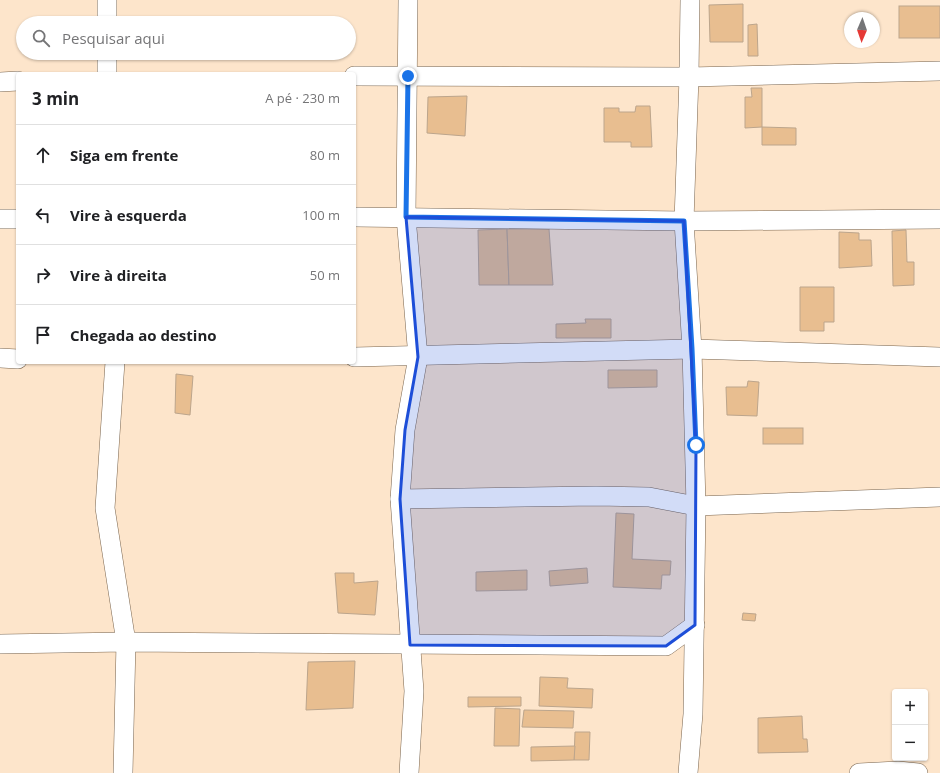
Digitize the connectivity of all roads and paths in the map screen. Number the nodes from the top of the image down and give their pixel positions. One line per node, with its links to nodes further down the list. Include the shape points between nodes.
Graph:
1 (107, 0): 4 (street)
2 (408, 0): 9 (street)
3 (690, 0): 10 (street)
4 (107, 16)
5 (107, 60): 7 (street)
6 (940, 71): 10 (street)
7 (107, 72)
8 (356, 76): 9 (street)
9 (408, 76): 10 (street); 14 (street)
10 (689, 77): 18 (street)
11 (16, 81): 12 (street)
12 (0, 82)
13 (356, 217): 14 (street)
14 (406, 217): 18 (street); 21 (street)
15 (940, 218): 18 (street)
16 (0, 219): 17 (street)
17 (16, 219)
18 (684, 221): 19 (street)
19 (692, 349): 21 (street); 22 (street); 28 (street)
20 (356, 357): 21 (street)
21 (418, 357): 27 (street, via 405,430)
22 (940, 357)
23 (0, 358): 24 (street)
24 (16, 359)
25 (115, 364): 30 (street, via 105,508)
26 (940, 497): 28 (street)
27 (400, 499): 28 (street, via 649,497); 32 (street)
28 (696, 506): 29 (street)
29 (695, 625): 32 (street, via 666,646); 35 (street, via 693,714)
30 (126, 642): 31 (street); 32 (street); 33 (street)
31 (0, 644)
32 (410, 644): 34 (street, via 414,691)
33 (123, 773)
34 (409, 773)
35 (688, 773)
36 (859, 773): 37 (street)
37 (918, 773)

